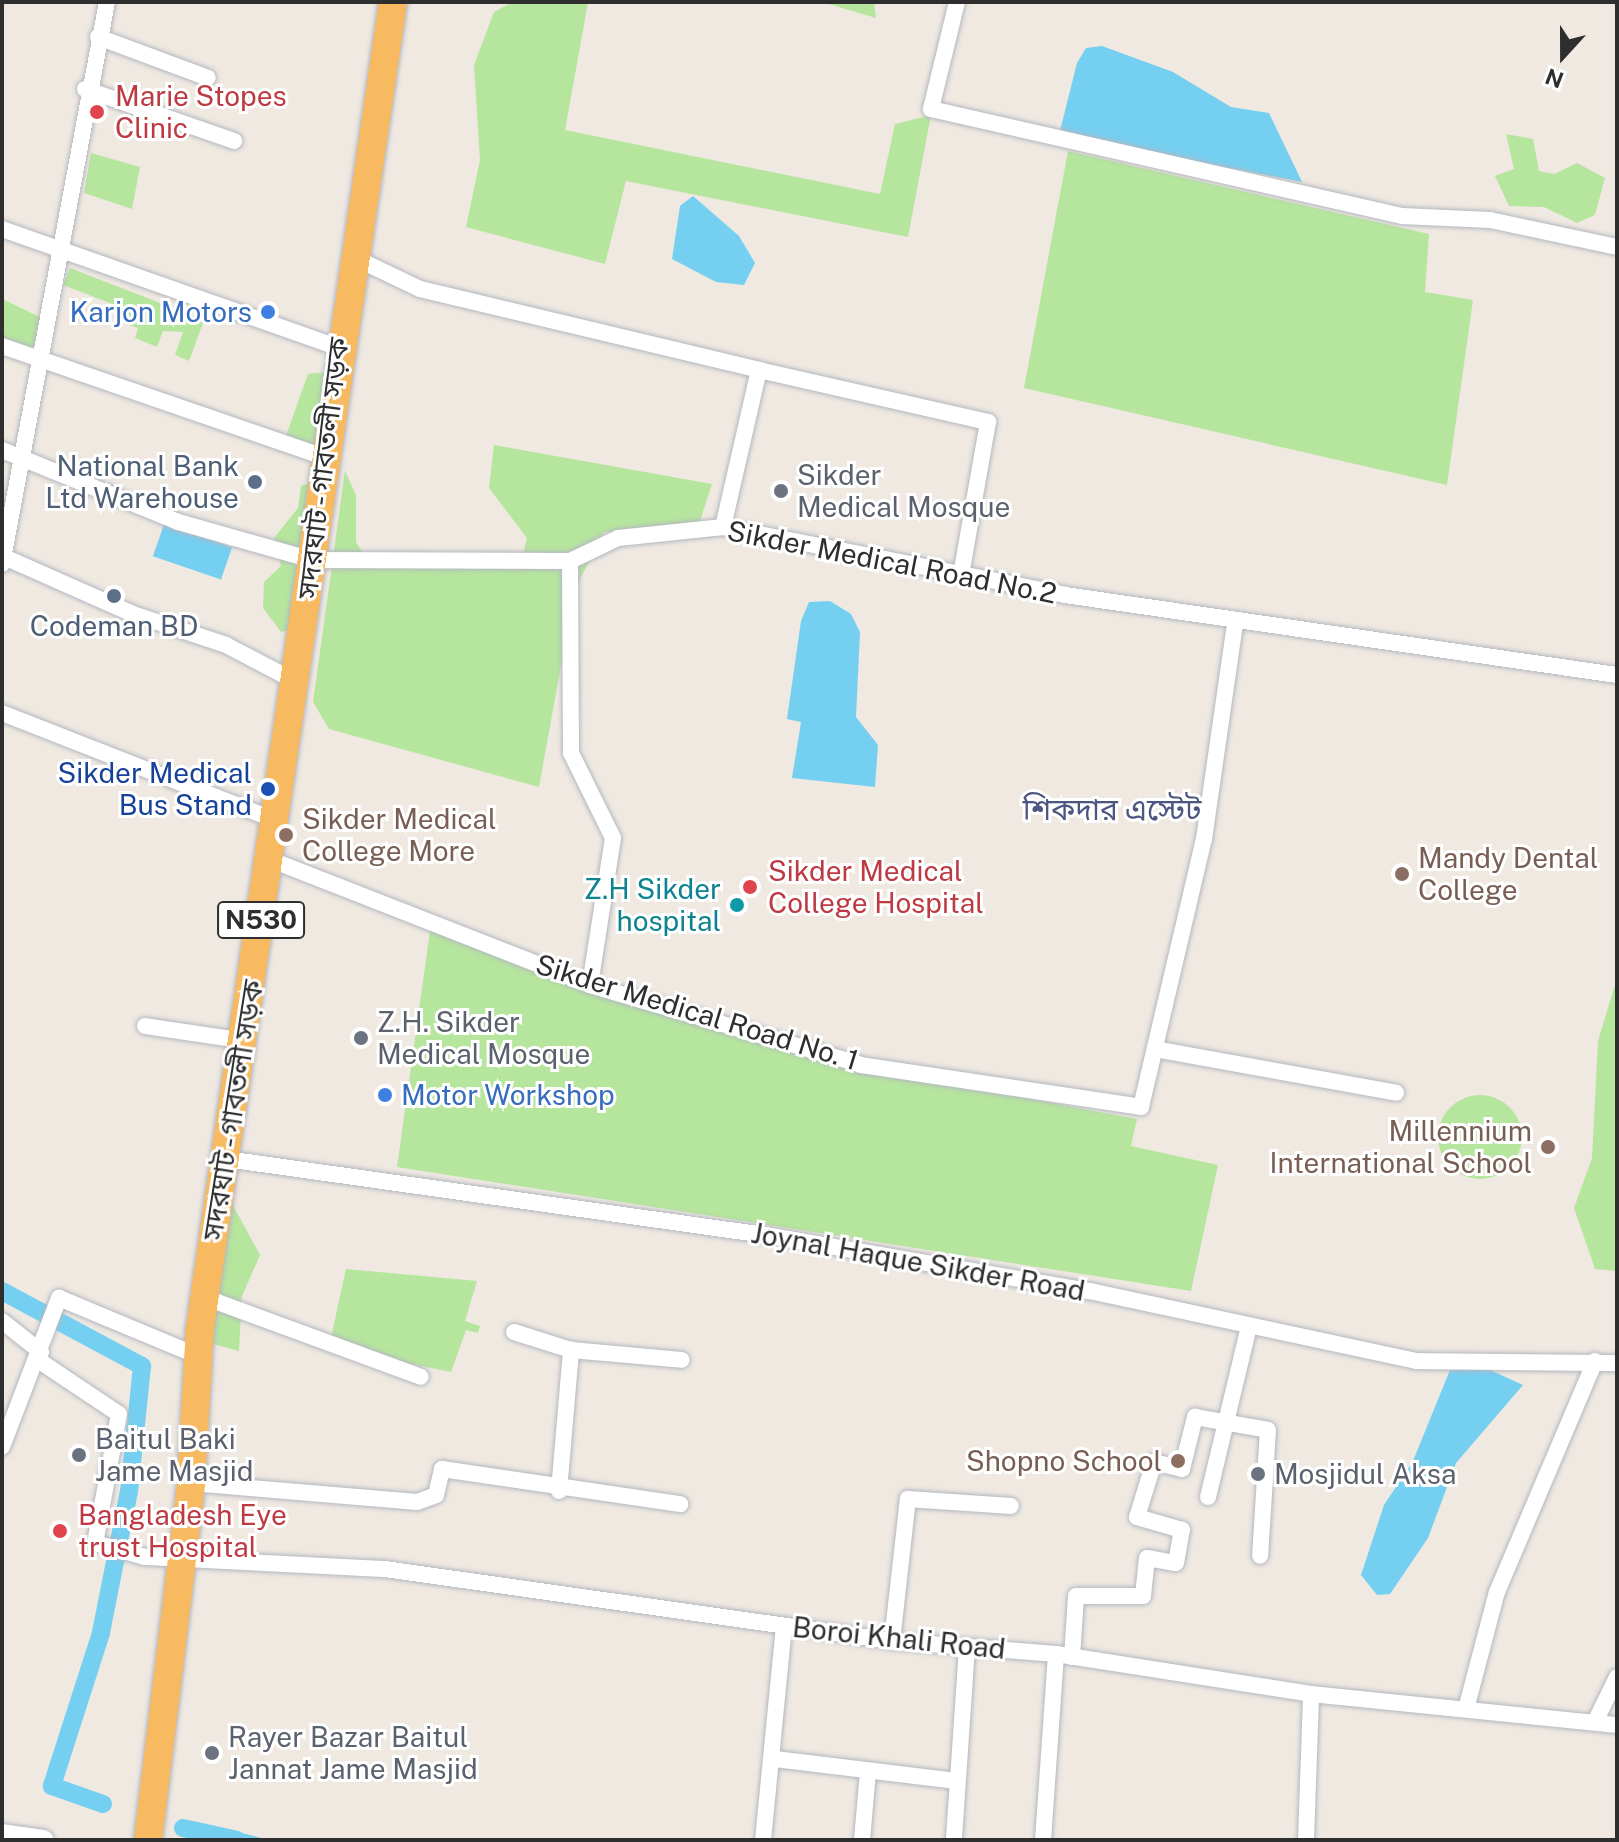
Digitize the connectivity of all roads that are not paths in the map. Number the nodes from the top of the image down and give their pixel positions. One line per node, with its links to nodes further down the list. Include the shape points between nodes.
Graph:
1 (107, 2): 4 (street)
2 (393, 2): 11 (highway, সদরঘাট - গাবতলী সড়ক / N530)
3 (957, 2): 9 (street, via 931,109 1402,216 1490,220)
4 (98, 37): 5 (street); 6 (street)
5 (208, 78)
6 (85, 89): 7 (street); 10 (street)
7 (234, 141)
8 (2, 229): 10 (street)
9 (1617, 247)
10 (57, 251): 13 (street); 14 (street)
11 (351, 256): 13 (highway, সদরঘাট - গাবতলী সড়ক / N530); 15 (street, via 420,289)
12 (2, 346): 14 (street)
13 (339, 348): 17 (highway, সদরঘাট - গাবতলী সড়ক / N530)
14 (42, 363): 17 (street); 18 (street)
15 (759, 370): 19 (street); 23 (street, via 988,422)
16 (2, 450): 18 (street, Sikder Medical Road No.2)
17 (325, 457): 21 (highway, সদরঘাট - গাবতলী সড়ক / N530)
18 (21, 458): 20 (street); 21 (street, Sikder Medical Road No.2, via 178,522)
19 (723, 527): 22 (street, Sikder Medical Road No.2, via 618,538); 23 (street, Sikder Medical Road No.2)
20 (3, 559): 26 (street, via 133,614 226,645)
21 (312, 560): 22 (street, Sikder Medical Road No.2); 26 (highway, সদরঘাট - গাবতলী সড়ক / N530)
22 (570, 561): 30 (street, via 571,753 613,838)
23 (962, 570): 24 (street, Sikder Medical Road No.2)
24 (1235, 623): 25 (street, Sikder Medical Road No.2); 33 (street, via 1204,839)
25 (1617, 675)
26 (295, 681): 28 (highway, সদরঘাট - গাবতলী সড়ক / N530)
27 (2, 713): 28 (street)
28 (275, 820): 29 (highway, সদরঘাট - গাবতলী সড়ক / N530)
29 (269, 859): 30 (street, Sikder Medical Road No. 1); 32 (highway, সদরঘাট - গাবতলী সড়ক / N530)
30 (590, 985): 33 (street, Sikder Medical Road No. 1, via 861,1065 1141,1107)
31 (145, 1026): 32 (street)
32 (246, 1041): 35 (highway, সদরঘাট - গাবতলী সড়ক / N530)
33 (1155, 1049): 34 (street)
34 (1396, 1093)
35 (221, 1159): 36 (highway, সদরঘাট - গাবতলী সড়ক / N530); 38 (street, Joynal Haque Sikder Road, via 765,1235 1090,1291)
36 (203, 1296): 42 (highway, সদরঘাট - গাবতলী সড়ক / N530); 46 (street)
37 (2, 1321): 41 (street)
38 (1249, 1326): 44 (street, Joynal Haque Sikder Road, via 1416,1361); 47 (street)
39 (514, 1332): 40 (street)
40 (571, 1350): 43 (street); 50 (street)
41 (40, 1356): 42 (street, via 43,1332 59,1298); 48 (street); 54 (street, Boroi Khali Road, via 119,1414 95,1543 145,1557)
42 (198, 1356): 49 (highway, সদরঘাট - গাবতলী সড়ক / N530)
43 (682, 1360)
44 (1595, 1361): 45 (street, Joynal Haque Sikder Road); 62 (street, via 1497,1592)
45 (1617, 1363)
46 (421, 1377)
47 (1221, 1422): 51 (street); 55 (street, via 1268,1430); 59 (street, via 1195,1417 1182,1469 1152,1465 1137,1517 1182,1530 1176,1563 1147,1558 1143,1596 1076,1596)
48 (2, 1447)
49 (191, 1483): 50 (street, via 417,1502 436,1495 442,1469); 54 (highway, সদরঘাট - গাবতলী সড়ক / N530)
50 (559, 1491): 52 (street)
51 (1208, 1497)
52 (680, 1504)
53 (1011, 1506): 57 (street, via 908,1499)
54 (181, 1556): 56 (street, Boroi Khali Road, via 385,1569); 71 (highway, সদরঘাট - গাবতলী সড়ক / N530)
55 (1260, 1556)
56 (784, 1626): 57 (street, Boroi Khali Road); 65 (street)
57 (892, 1641): 58 (street, Boroi Khali Road)
58 (967, 1647): 59 (street, Boroi Khali Road); 67 (street)
59 (1064, 1656): 61 (street, Boroi Khali Road); 74 (street)
60 (1617, 1677): 63 (street)
61 (1311, 1694): 62 (street, Boroi Khali Road); 75 (street)
62 (1466, 1709): 63 (street, Boroi Khali Road)
63 (1595, 1722): 64 (street, Boroi Khali Road)
64 (1617, 1725)
65 (775, 1759): 66 (street); 72 (street)
66 (868, 1772): 67 (street); 73 (street)
67 (957, 1781): 69 (street)
68 (2, 1834): 70 (street)
69 (954, 1838)
70 (44, 1840)
71 (148, 1840)
72 (763, 1840)
73 (862, 1840)
74 (1043, 1840)
75 (1306, 1840)

